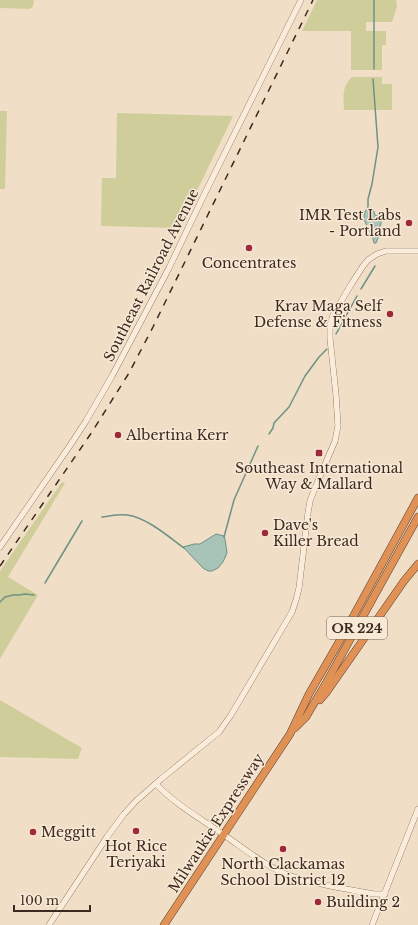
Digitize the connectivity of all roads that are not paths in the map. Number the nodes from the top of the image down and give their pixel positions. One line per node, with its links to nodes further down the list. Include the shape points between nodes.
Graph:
1 (301, 0): 7 (street, Southeast Railroad Avenue, via 157,293 112,376 75,438)
2 (418, 251): 11 (street, via 386,251 373,256 362,266 336,310 329,334 338,409 337,431 310,501 295,604 219,732)
3 (418, 490): 6 (highway)
4 (418, 498): 6 (highway, Milwaukie Expressway / OR 224)
5 (418, 517): 9 (highway, Milwaukie Expressway / OR 224)
6 (402, 527): 10 (highway, Milwaukie Expressway / OR 224, via 309,694)
7 (0, 547)
8 (418, 564): 9 (highway, via 326,693)
9 (306, 716): 10 (highway, Milwaukie Expressway / OR 224)
10 (290, 734): 13 (highway, Milwaukie Expressway / OR 224)
11 (156, 784): 13 (street, via 171,800); 15 (street, via 133,804 115,825)
12 (418, 809): 14 (street)
13 (224, 835): 14 (street, via 290,876 346,889); 16 (highway, Milwaukie Expressway / OR 224)
14 (385, 894): 17 (street)
15 (49, 925)
16 (164, 925)
17 (372, 925)

